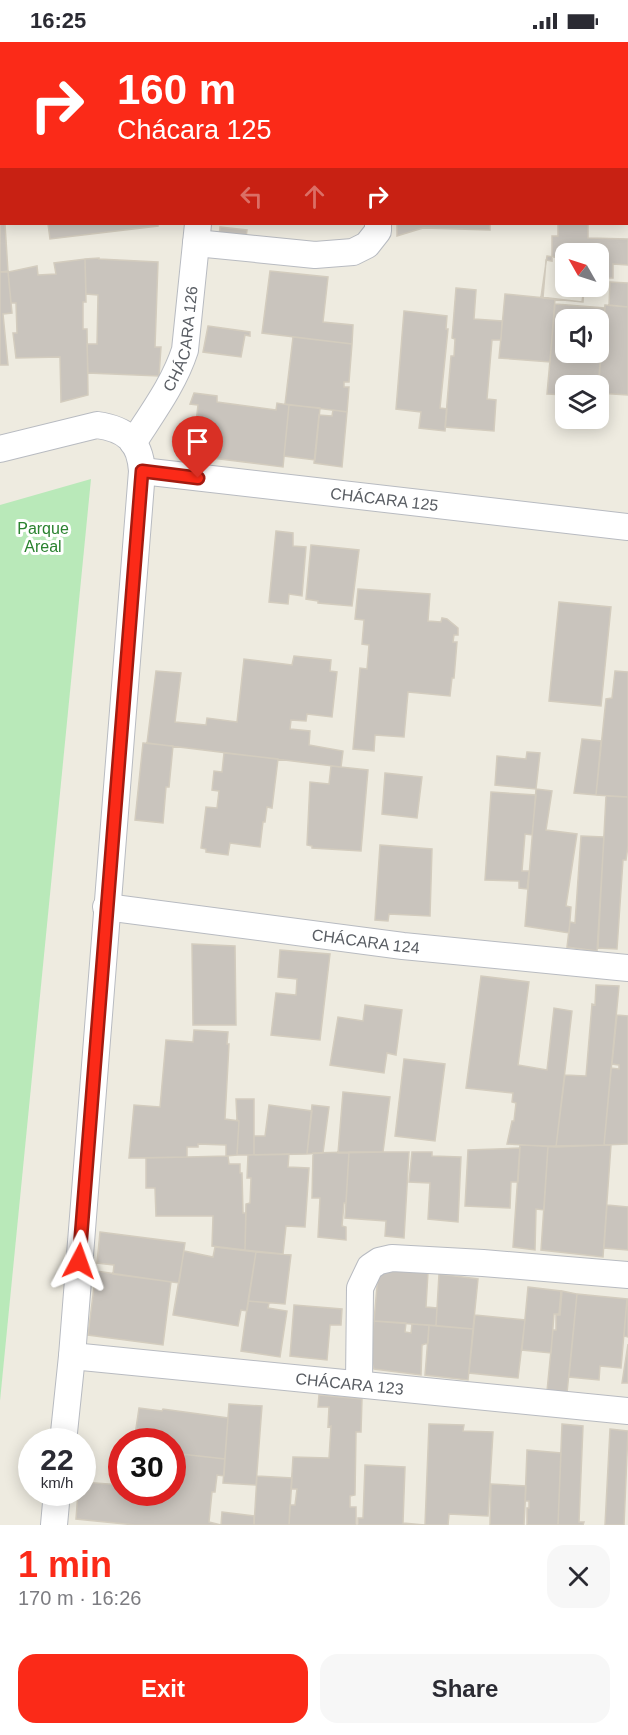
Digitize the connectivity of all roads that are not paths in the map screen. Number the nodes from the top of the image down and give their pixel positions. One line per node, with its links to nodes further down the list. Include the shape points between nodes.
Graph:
1 (378, 225): 2 (street, via 367,245 353,252 315,255)
2 (197, 233): 3 (street, CHÁCARA 126, via 185,350 172,382)
3 (133, 443): 4 (street, via 124,433 97,425); 5 (street, via 141,456)
4 (0, 449)
5 (142, 471): 6 (street, CHÁCARA 125); 7 (street)
6 (628, 527)
7 (106, 908): 8 (street, CHÁCARA 124, via 403,946); 10 (street)
8 (628, 968)
9 (628, 1275): 11 (street, via 483,1263 392,1258 379,1261 370,1267 360,1288)
10 (72, 1356): 11 (street, CHÁCARA 123); 13 (street)
11 (359, 1383): 12 (street, CHÁCARA 123)
12 (628, 1411)
13 (64, 1428)
14 (56, 1506): 15 (street)
15 (54, 1525)

